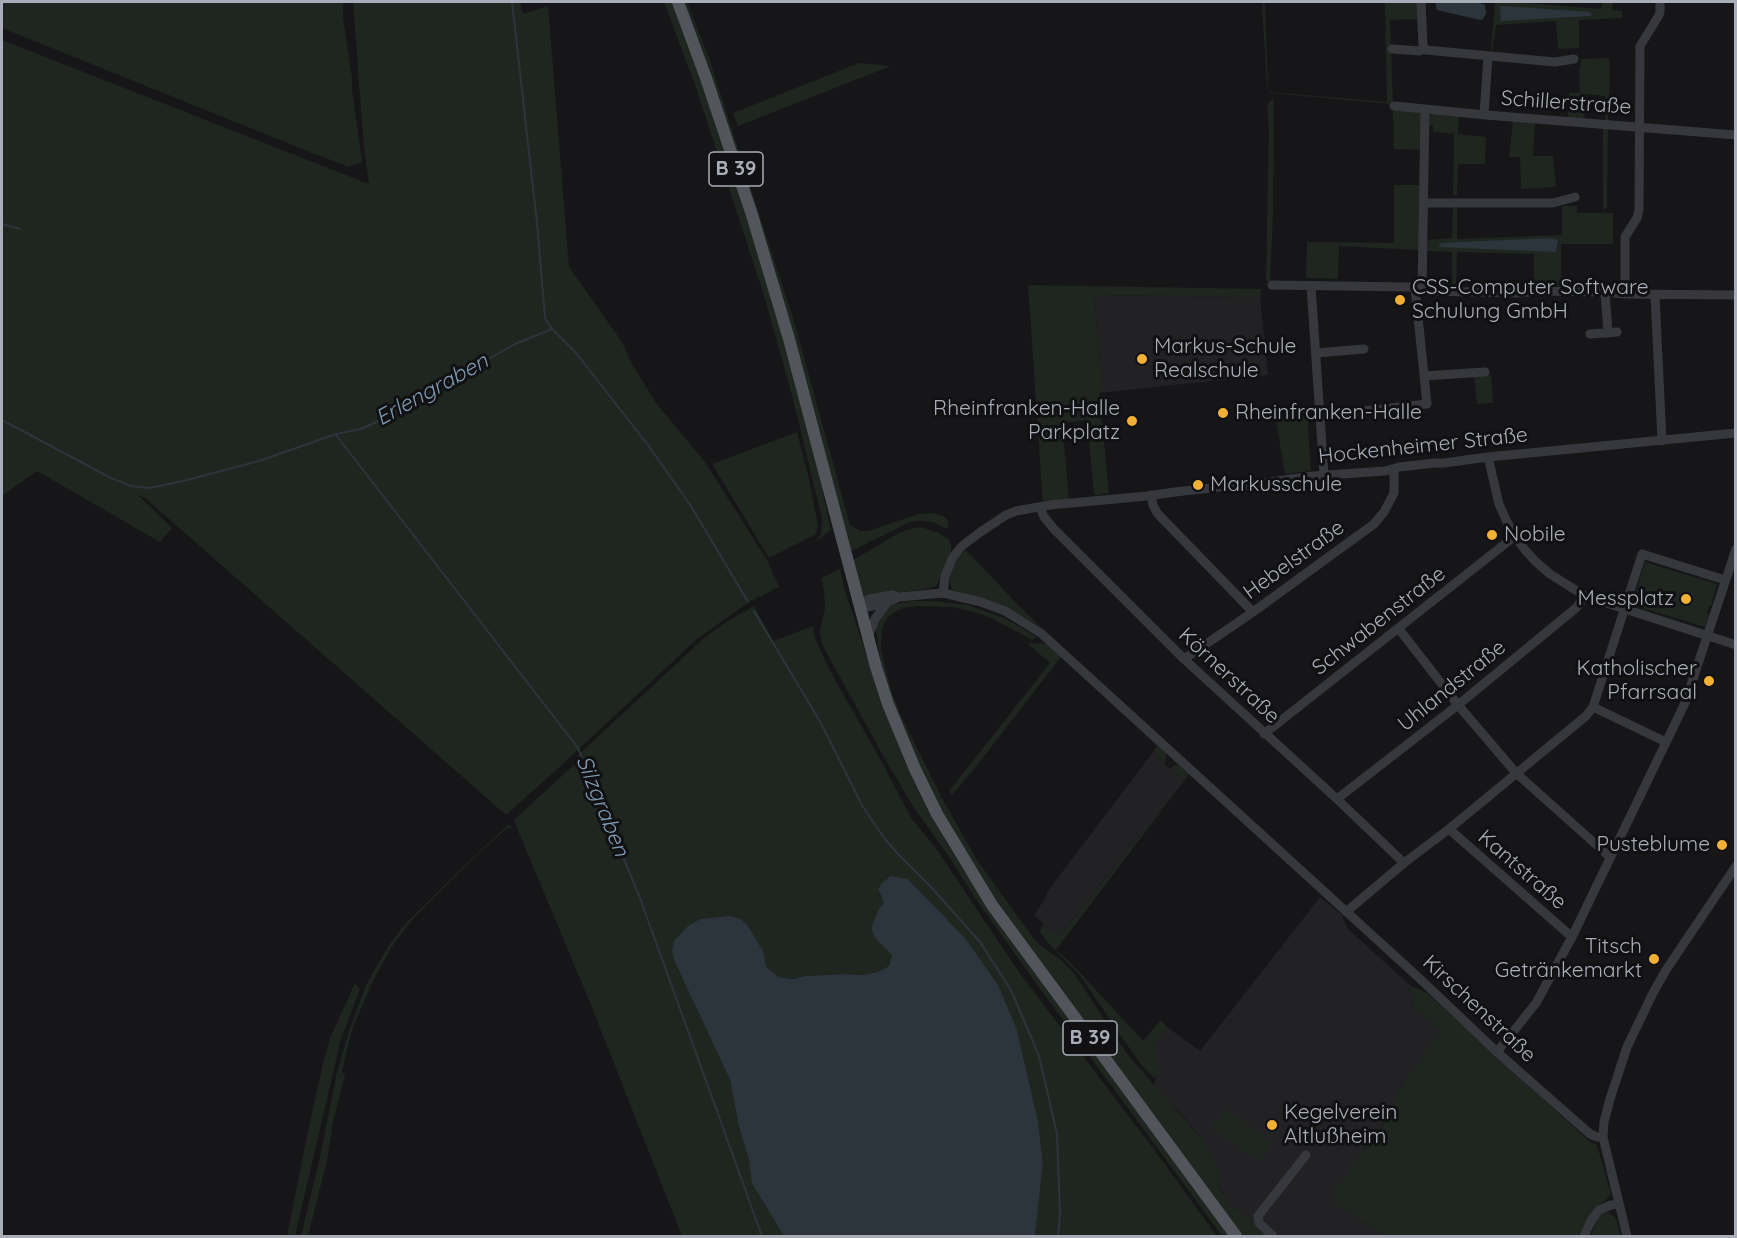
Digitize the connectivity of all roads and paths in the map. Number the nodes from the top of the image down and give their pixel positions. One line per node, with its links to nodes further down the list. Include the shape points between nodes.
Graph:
1 (678, 2): 41 (main road, B 39, via 752,215 806,400)
2 (1421, 2): 4 (street)
3 (1660, 2): 11 (street, via 1660,12 1640,46)
4 (1425, 48): 5 (street); 6 (street)
5 (1392, 49)
6 (1488, 56): 7 (street, via 1555,62); 10 (street)
7 (1574, 59)
8 (1394, 106): 9 (street, Schillerstraße)
9 (1425, 110): 10 (street, Schillerstraße); 14 (street)
10 (1484, 115): 11 (street, Schillerstraße)
11 (1639, 127): 12 (street, Schillerstraße); 19 (street, via 1638,216 1625,237)
12 (1736, 135)
13 (1575, 197): 14 (street, via 1553,203)
14 (1424, 203): 17 (street)
15 (1272, 285): 16 (street)
16 (1311, 286): 17 (street); 24 (street)
17 (1418, 289): 18 (street); 26 (street)
18 (1605, 292): 19 (street); 22 (street, via 1613,332)
19 (1625, 294): 20 (street)
20 (1655, 295): 21 (street); 29 (street)
21 (1736, 295)
22 (1590, 334)
23 (1364, 349): 24 (street)
24 (1316, 353): 27 (street)
25 (1485, 372): 26 (street)
26 (1424, 376): 27 (street, via 1427,404)
27 (1320, 416): 32 (street)
28 (1736, 433): 29 (street, Hockenheimer Straße)
29 (1662, 441): 30 (street, Hockenheimer Straße)
30 (1488, 458): 31 (street, Hockenheimer Straße); 35 (street, via 1499,504)
31 (1394, 469): 32 (street, Hockenheimer Straße); 44 (street, Hebelstraße, via 1394,493 1374,524)
32 (1324, 475): 33 (street, Hockenheimer Straße)
33 (1151, 495): 34 (street, Hockenheimer Straße); 44 (street, via 1157,513)
34 (1040, 507): 38 (street, Hockenheimer Straße, via 1006,515 962,546 949,566); 49 (street, Körnerstraße, via 1054,529)
35 (1515, 536): 39 (street, via 1550,574); 45 (street, Schwabenstraße)
36 (1736, 549): 37 (street)
37 (1725, 580): 43 (street, via 1642,554); 46 (street)
38 (943, 593): 40 (street, Kirschenstraße); 60 (street, Kirschenstraße, via 1005,611 1059,647)
39 (1585, 596): 43 (street); 50 (street, Uhlandstraße, via 1576,608)
40 (899, 597): 41 (street, Kirschenstraße); 42 (street)
41 (858, 603): 42 (street, via 867,607); 47 (main road, B 39)
42 (886, 603): 47 (street)
43 (1624, 609): 46 (street); 51 (street)
44 (1253, 612): 49 (street, Hebelstraße)
45 (1399, 629): 50 (street); 52 (street, Schwabenstraße)
46 (1708, 635): 48 (street); 53 (street, via 1685,703)
47 (868, 638): 66 (main road, B 39, via 892,714 949,836 992,905)
48 (1736, 645)
49 (1184, 659): 52 (street, Körnerstraße)
50 (1458, 705): 54 (street); 55 (street, Uhlandstraße)
51 (1593, 707): 53 (street); 54 (street, via 1577,725)
52 (1264, 734): 55 (street, Körnerstraße)
53 (1666, 742): 57 (street)
54 (1516, 773): 56 (street); 57 (street)
55 (1337, 799): 58 (street, Körnerstraße)
56 (1449, 829): 58 (street); 61 (street, Kantstraße)
57 (1610, 857): 61 (street)
58 (1404, 863): 60 (street)
59 (1736, 867): 63 (street, via 1666,970 1639,1020 1610,1099)
60 (1346, 912): 62 (street, Kirschenstraße)
61 (1572, 937): 62 (street, via 1536,1003)
62 (1497, 1052): 63 (street, Kirschenstraße, via 1590,1134)
63 (1603, 1137): 65 (street)
64 (1306, 1155): 67 (street, via 1258,1216 1259,1223)
65 (1619, 1204): 68 (street, via 1599,1210); 69 (street)
66 (1236, 1236)
67 (1273, 1236)
68 (1584, 1236)
69 (1627, 1236)

